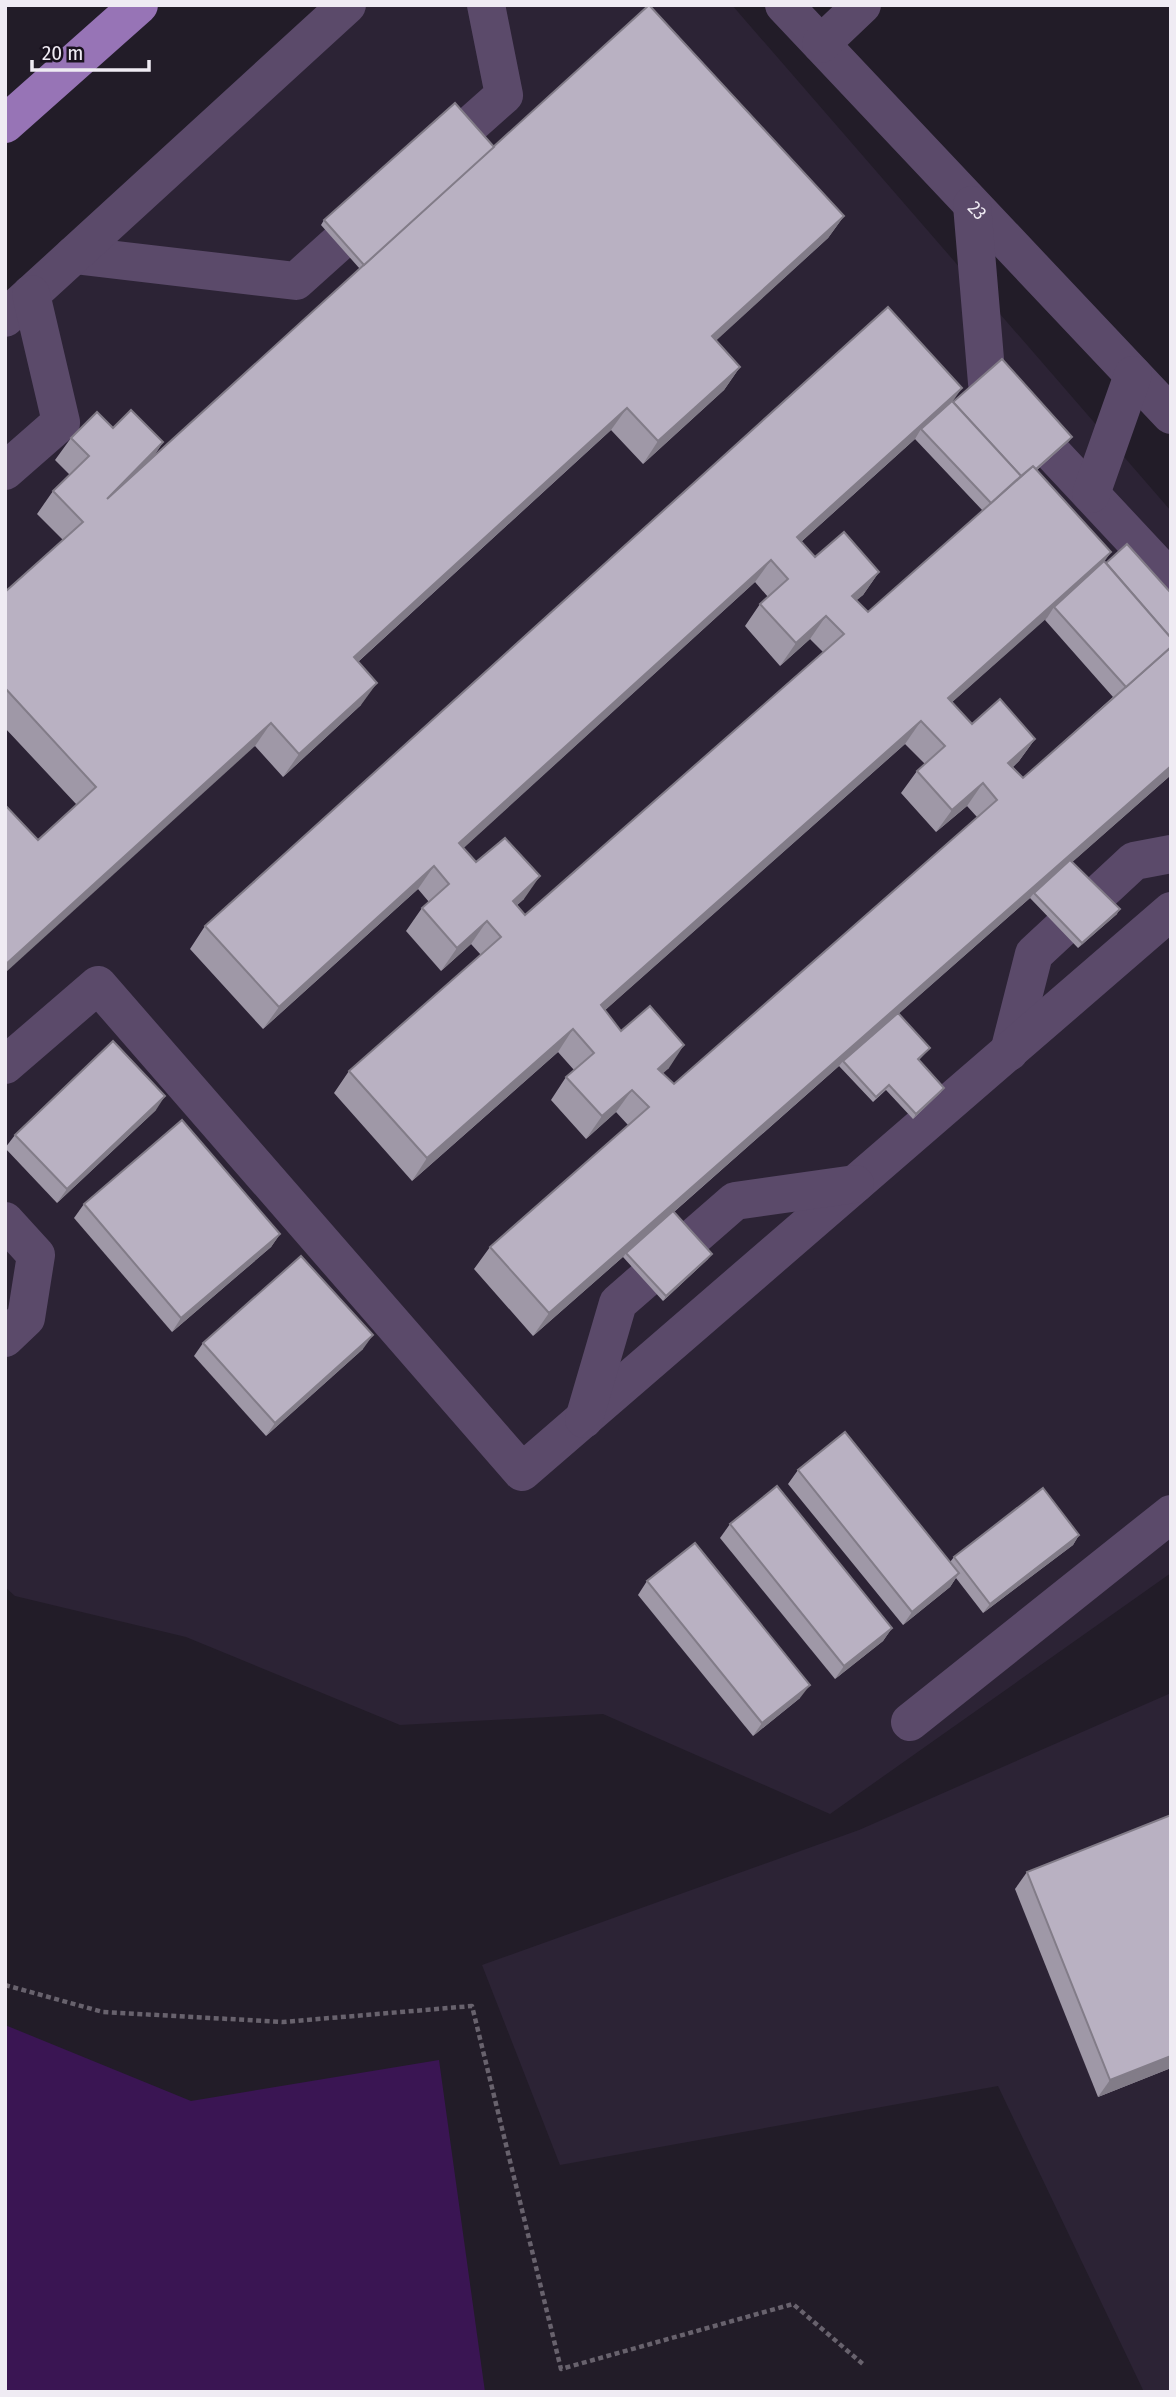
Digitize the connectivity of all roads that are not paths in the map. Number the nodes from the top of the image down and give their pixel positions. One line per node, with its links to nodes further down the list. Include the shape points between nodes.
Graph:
1 (347, 5): 9 (street)
2 (486, 5): 9 (street, via 504,95 296,281)
3 (784, 5): 6 (street, 23)
4 (862, 5): 6 (street)
5 (125, 10): 7 (main road)
6 (821, 44): 8 (street, 23)
7 (5, 124)
8 (972, 205): 11 (street, 23); 14 (street, via 987,383)
9 (74, 255): 10 (street)
10 (18, 306): 13 (street, via 61,422)
11 (1133, 375): 12 (street, 23); 14 (street)
12 (1171, 415)
13 (5, 471)
14 (1091, 494): 15 (street)
15 (1171, 580)
16 (1171, 854): 18 (street, via 1134,861 1034,954)
17 (1171, 911): 18 (street)
18 (1009, 1052): 20 (street)
19 (5, 1065): 23 (street, via 98,985 522,1472)
20 (855, 1185): 23 (street); 23 (street, via 735,1201 618,1303)
21 (5, 1221): 22 (street, via 36,1255 26,1318)
22 (5, 1338)
23 (584, 1419)
24 (1171, 1514): 25 (street)
25 (910, 1722)

